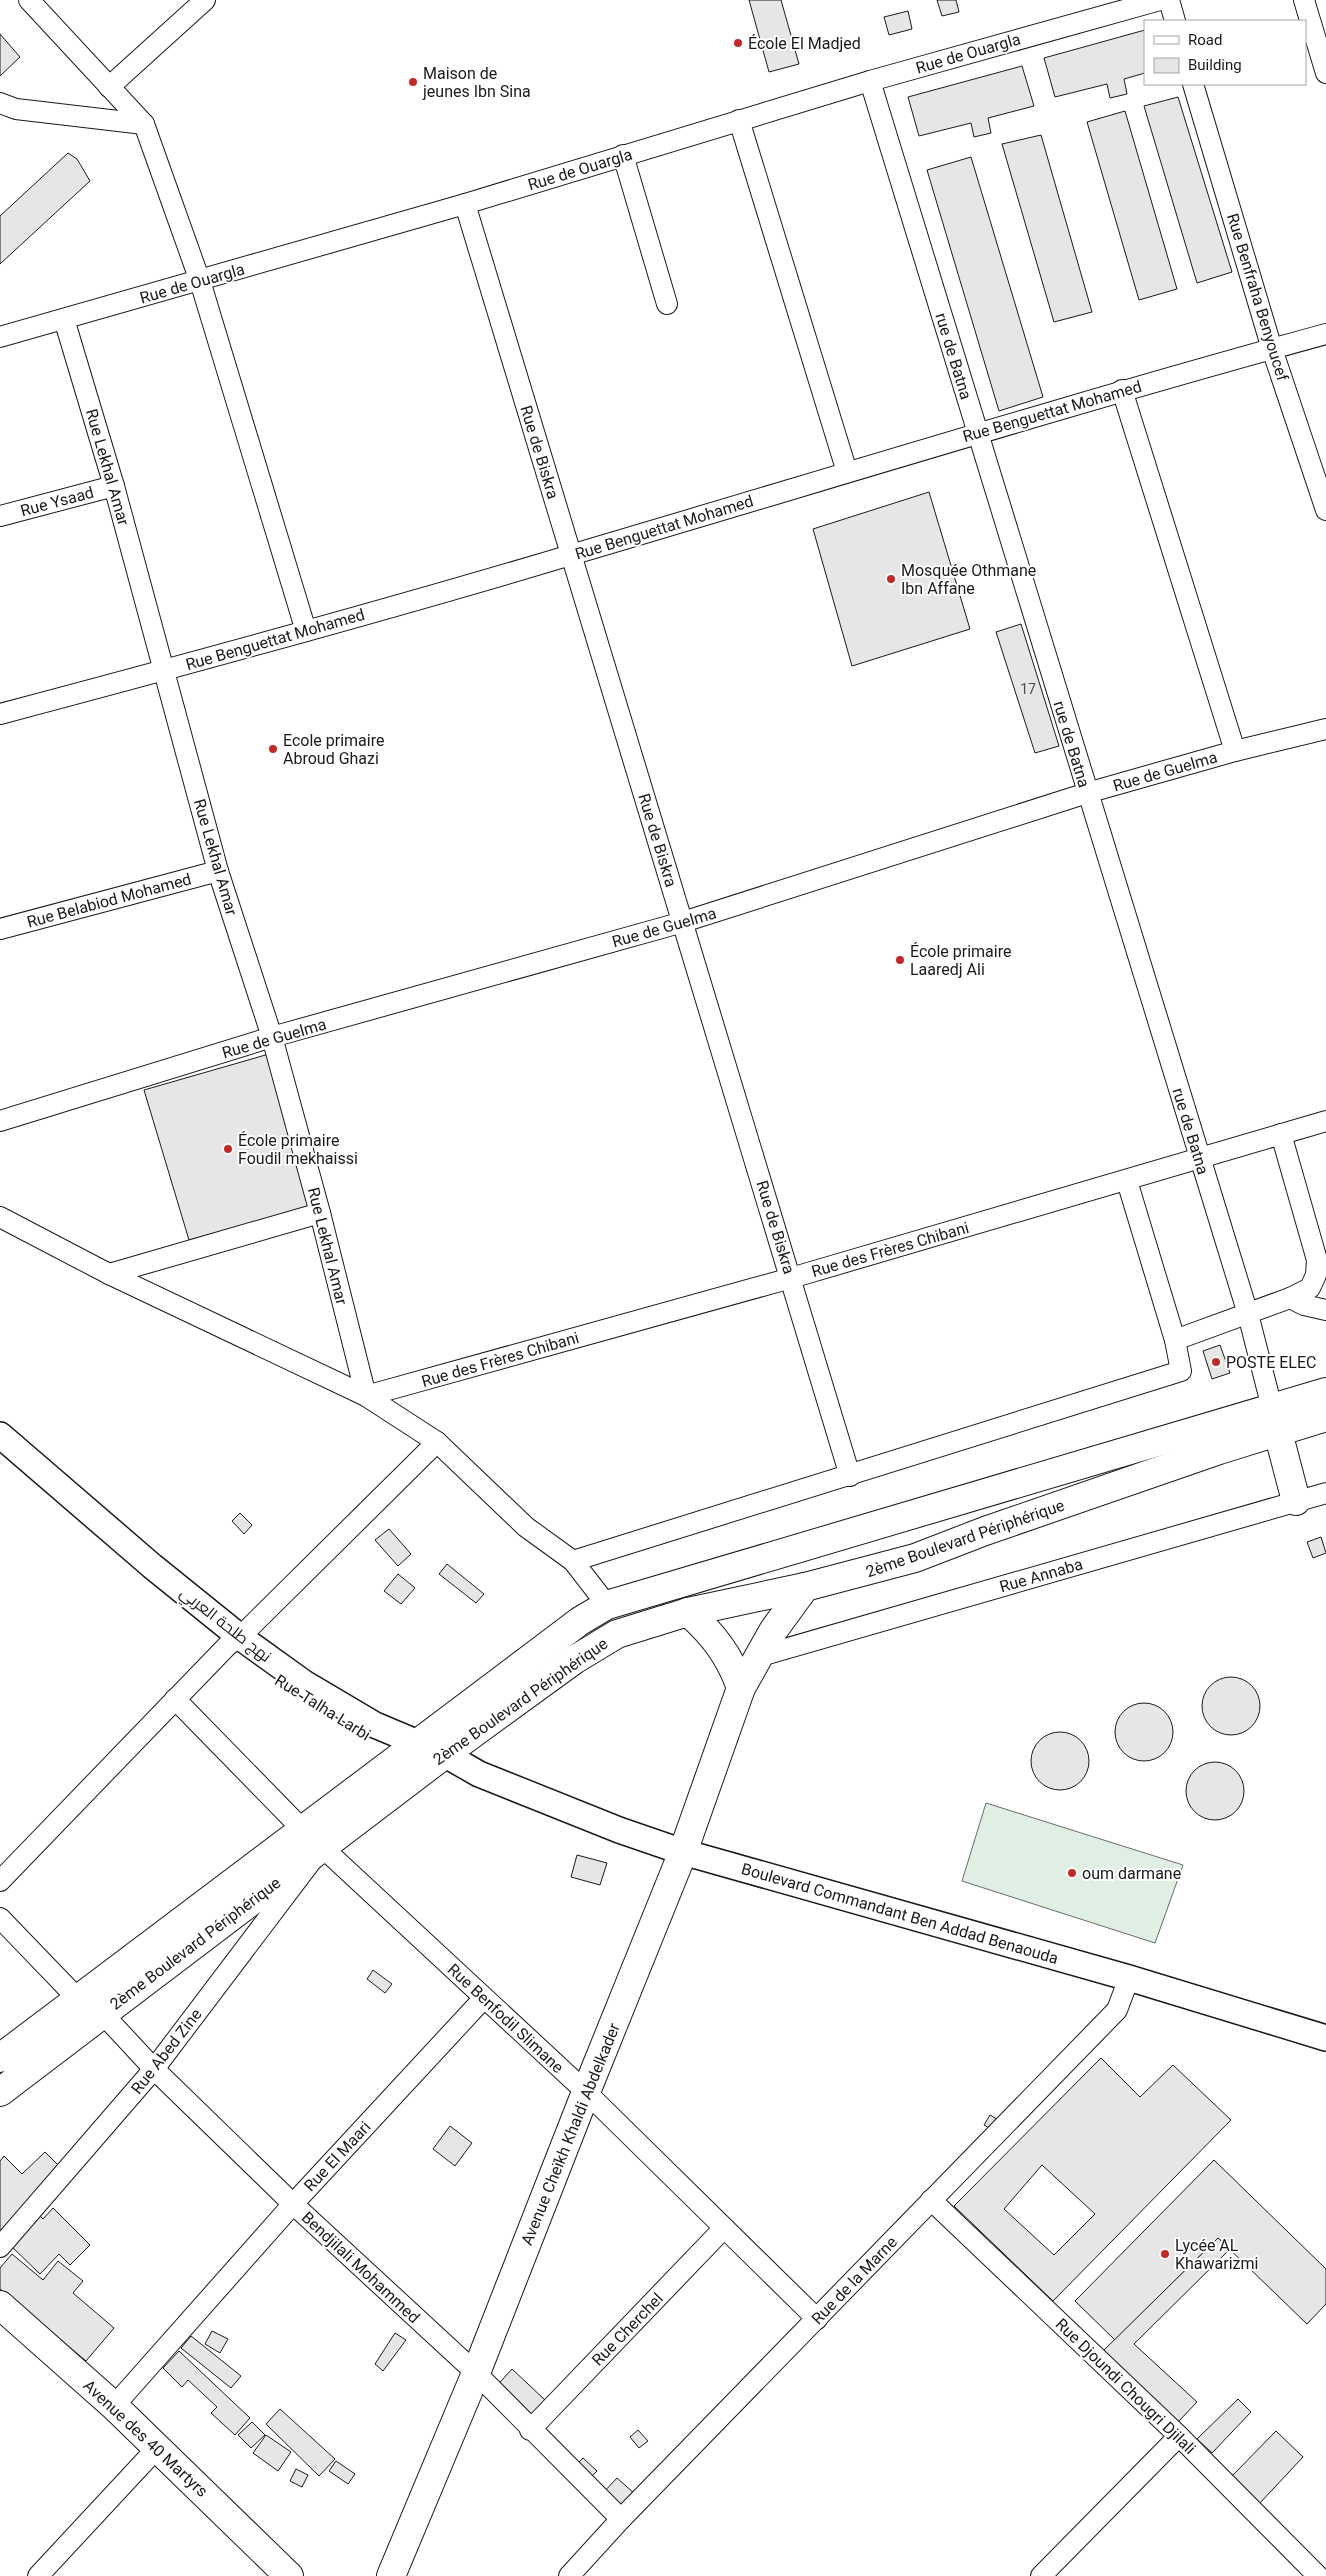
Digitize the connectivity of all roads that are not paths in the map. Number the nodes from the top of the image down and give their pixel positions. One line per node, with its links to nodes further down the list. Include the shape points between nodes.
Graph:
1 (29, 0): 10 (street)
2 (205, 0): 10 (street)
3 (1160, 0): 8 (street, Rue de Ouargla)
4 (1169, 0): 6 (street)
5 (1304, 0): 7 (street)
6 (1175, 20)
7 (1326, 74)
8 (870, 80): 12 (street, Rue de Ouargla); 23 (street, rue de Batna)
9 (1194, 85): 21 (street, Rue Benfraha Benyoucef)
10 (109, 87): 13 (street)
11 (0, 103): 13 (street, via 16,108)
12 (739, 120): 14 (street, Rue de Ouargla); 24 (street)
13 (144, 124): 16 (street)
14 (623, 155): 15 (street, Rue de Ouargla); 17 (street)
15 (464, 204): 16 (street, Rue de Ouargla); 28 (street, Rue de Biskra)
16 (200, 281): 18 (street, Rue de Ouargla); 29 (street)
17 (667, 304)
18 (64, 319): 20 (street, Rue de Ouargla); 25 (street, Rue Lekhal Amar)
19 (1326, 334): 21 (street, Rue Benguettat Mohamed)
20 (0, 337)
21 (1272, 349): 22 (street, Rue Benguettat Mohamed); 26 (street, Rue Benfraha Benyoucef)
22 (1122, 390): 23 (street, Rue Benguettat Mohamed); 33 (street)
23 (977, 433): 24 (street, Rue Benguettat Mohamed); 34 (street, rue de Batna)
24 (847, 472): 28 (street, Rue Benguettat Mohamed)
25 (114, 486): 27 (street, Rue Ysaad); 30 (street, Rue Lekhal Amar)
26 (1326, 510)
27 (0, 516)
28 (571, 555): 29 (street, Rue Benguettat Mohamed); 36 (street, Rue de Biskra)
29 (306, 631): 30 (street, Rue Benguettat Mohamed)
30 (163, 671): 31 (street, Rue Benguettat Mohamed); 35 (street, Rue Lekhal Amar)
31 (0, 714)
32 (1326, 729): 33 (street, Rue de Guelma)
33 (1235, 751): 34 (street, Rue de Guelma)
34 (1088, 793): 36 (street, Rue de Guelma); 42 (street, rue de Batna)
35 (218, 871): 37 (street, Rue Belabiod Mohamed); 38 (street, Rue Lekhal Amar)
36 (683, 922): 38 (street, Rue de Guelma); 48 (street, Rue de Biskra)
37 (0, 929)
38 (272, 1037): 39 (street, Rue de Guelma); 44 (street, Rue Lekhal Amar)
39 (0, 1121)
40 (1326, 1121): 41 (street, Rue des Frères Chibani)
41 (1281, 1134): 42 (street, Rue des Frères Chibani); 46 (street)
42 (1199, 1157): 43 (street, Rue des Frères Chibani); 51 (street, rue de Batna)
43 (1127, 1181): 48 (street, Rue des Frères Chibani); 52 (street)
44 (320, 1213): 47 (street); 54 (street, Rue Lekhal Amar)
45 (0, 1217): 47 (street)
46 (1318, 1231): 49 (street, via 1316,1275 1310,1288)
47 (109, 1274): 54 (street)
48 (791, 1278): 54 (street, Rue des Frères Chibani); 60 (street, Rue de Biskra)
49 (1290, 1298): 50 (street); 51 (street)
50 (1326, 1310)
51 (1248, 1314): 52 (street); 56 (street, rue de Batna)
52 (1175, 1340): 60 (street, via 1181,1371)
53 (1326, 1392): 56 (main road, 2ème Boulevard Périphérique)
54 (366, 1396): 58 (street)
55 (1326, 1417): 56 (main road, 2ème Boulevard Périphérique)
56 (1275, 1420): 62 (main road); 64 (main road, 2ème Boulevard Périphérique, via 915,1558); 65 (main road, 2ème Boulevard Périphérique)
57 (0, 1435): 67 (street, نهج طلحة العربي)
58 (437, 1442): 63 (street, via 526,1527); 67 (street)
59 (0, 1451): 67 (street)
60 (850, 1476): 63 (street)
61 (1326, 1493): 62 (street, Rue Annaba)
62 (1296, 1501): 68 (street, Rue Annaba)
63 (573, 1561): 65 (street)
64 (805, 1587): 66 (main road, 2ème Boulevard Périphérique); 68 (main road, Avenue Cheïkh Khaldi Abdelkader, via 772,1630)
65 (607, 1605): 71 (main road, 2ème Boulevard Périphérique, via 580,1621)
66 (688, 1612): 69 (main road, via 720,1645); 71 (main road, 2ème Boulevard Périphérique, via 617,1634)
67 (234, 1641): 70 (street); 71 (street, نهج طلحة العربي)
68 (757, 1657): 69 (main road, Avenue Cheïkh Khaldi Abdelkader)
69 (741, 1688): 74 (main road, Avenue Cheïkh Khaldi Abdelkader)
70 (176, 1699): 72 (street); 75 (street)
71 (423, 1754): 72 (main road, 2ème Boulevard Périphérique); 73 (main road, 2ème Boulevard Périphérique); 74 (street, Boulevard Commandant Ben Addad Benaouda)
72 (302, 1829): 79 (main road, 2ème Boulevard Périphérique)
73 (322, 1847): 78 (street, Rue Benfodil Slimane); 80 (main road, 2ème Boulevard Périphérique); 83 (street, Rue Abed Zine)
74 (683, 1852): 77 (street, Boulevard Commandant Ben Addad Benaouda); 85 (main road, Avenue Cheïkh Khaldi Abdelkader)
75 (0, 1881)
76 (0, 1918): 79 (street)
77 (1129, 1978): 81 (street, Boulevard Commandant Ben Addad Benaouda); 86 (street, Rue de la Marne, via 1117,2010)
78 (484, 1998): 85 (street, Rue Benfodil Slimane); 87 (street, Rue El Maari)
79 (78, 1999): 82 (main road, 2ème Boulevard Périphérique)
80 (102, 2013): 83 (street, Bendjilali Mohammed); 84 (main road, 2ème Boulevard Périphérique)
81 (1326, 2038)
82 (0, 2058)
83 (154, 2069): 87 (street, Bendjilali Mohammed); 89 (street, Rue Abed Zine)
84 (0, 2092)
85 (586, 2092): 88 (street, Rue Benfodil Slimane); 92 (main road, Avenue Cheïkh Khaldi Abdelkader)
86 (932, 2200): 91 (street, Rue de la Marne); 95 (street, Rue Djoundi Chougri Djilali)
87 (293, 2204): 92 (street, Bendjilali Mohammed); 93 (street, Rue El Maari)
88 (724, 2229): 91 (street, Rue Benfodil Slimane); 94 (street, Rue Cherchel)
89 (0, 2247)
90 (0, 2305): 93 (main road, Avenue des 40 Martyrs)
91 (817, 2318): 97 (street, Rue de la Marne)
92 (476, 2373): 94 (street, Bendjilali Mohammed); 100 (main road, Avenue Cheïkh Khaldi Abdelkader)
93 (114, 2406): 96 (main road, Avenue des 40 Martyrs)
94 (530, 2430): 97 (street, Bendjilali Mohammed)
95 (1179, 2436): 102 (street); 103 (street, Rue Djoundi Chougri Djilali)
96 (158, 2447): 98 (street); 99 (main road, Avenue des 40 Martyrs)
97 (621, 2519): 101 (street, Rue de la Marne)
98 (38, 2576)
99 (289, 2576)
100 (391, 2576)
101 (569, 2576)
102 (1040, 2576)
103 (1318, 2576)

